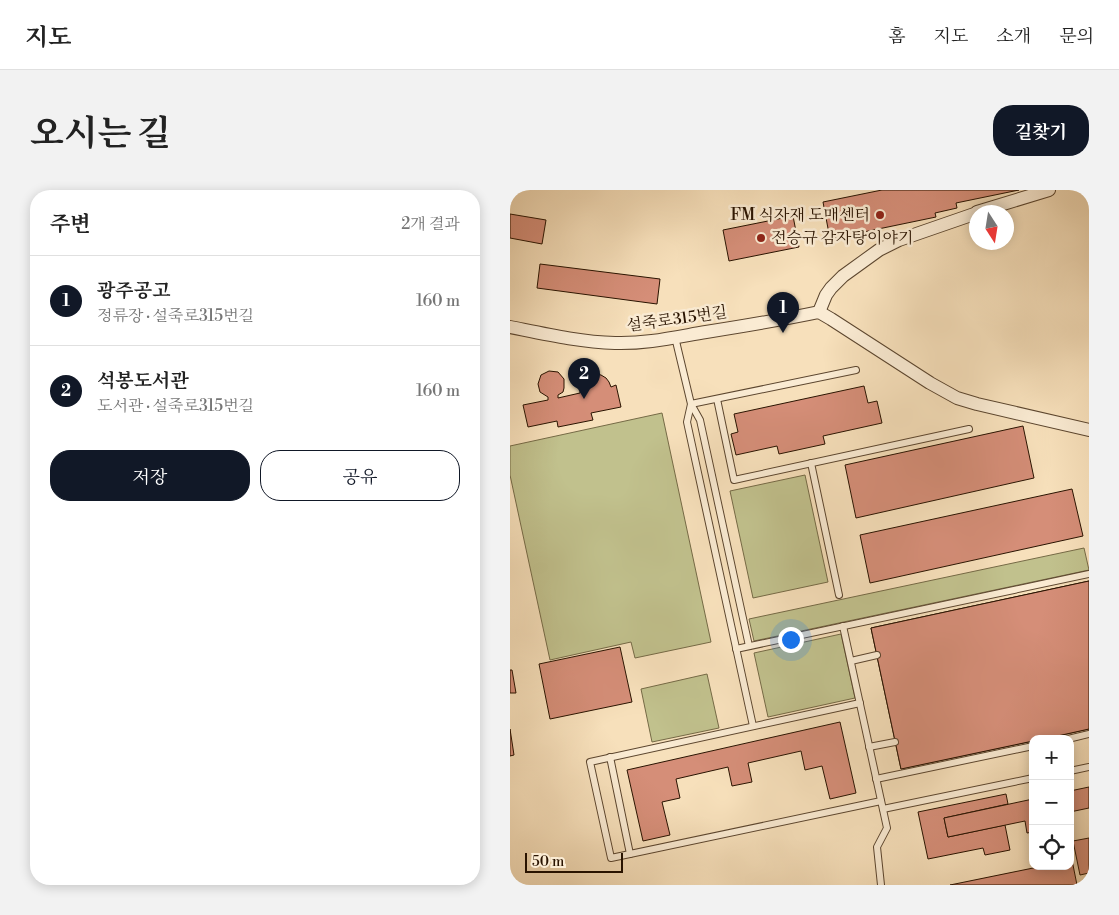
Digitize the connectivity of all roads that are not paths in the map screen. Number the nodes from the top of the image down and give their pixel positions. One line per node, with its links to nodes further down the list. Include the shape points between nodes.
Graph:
1 (1049, 190): 2 (street)
2 (1001, 205)
3 (969, 215): 4 (street, via 879,250 837,281)
4 (819, 312): 6 (street, 설죽로315번길); 11 (street, via 957,398)
5 (510, 327): 6 (street, 설죽로315번길, via 616,343)
6 (675, 338): 9 (lane)
7 (856, 370): 8 (lane)
8 (717, 399): 9 (lane); 12 (lane, via 734,480)
9 (691, 404): 16 (lane, via 700,420); 17 (lane, via 688,422)
10 (969, 429): 12 (lane)
11 (1089, 430)
12 (811, 463): 14 (lane)
13 (1089, 574): 15 (lane)
14 (838, 595)
15 (843, 626): 16 (lane); 19 (lane)
16 (749, 646): 17 (lane)
17 (736, 649): 21 (lane)
18 (877, 655): 19 (lane)
19 (851, 661): 20 (lane)
20 (860, 703): 21 (lane); 25 (lane)
21 (753, 726): 27 (lane)
22 (1089, 734): 23 (lane)
23 (1074, 738)
24 (896, 742): 25 (lane)
25 (870, 747): 30 (lane)
26 (1029, 747): 30 (lane)
27 (610, 757): 34 (lane); 34 (lane, via 590,762 611,858)
28 (1089, 767): 29 (lane)
29 (1074, 769)
30 (876, 779): 32 (lane)
31 (1029, 779): 33 (lane)
32 (881, 801): 33 (lane); 34 (lane)
33 (883, 809): 35 (lane, via 887,828 877,847)
34 (630, 854)
35 (880, 885)

